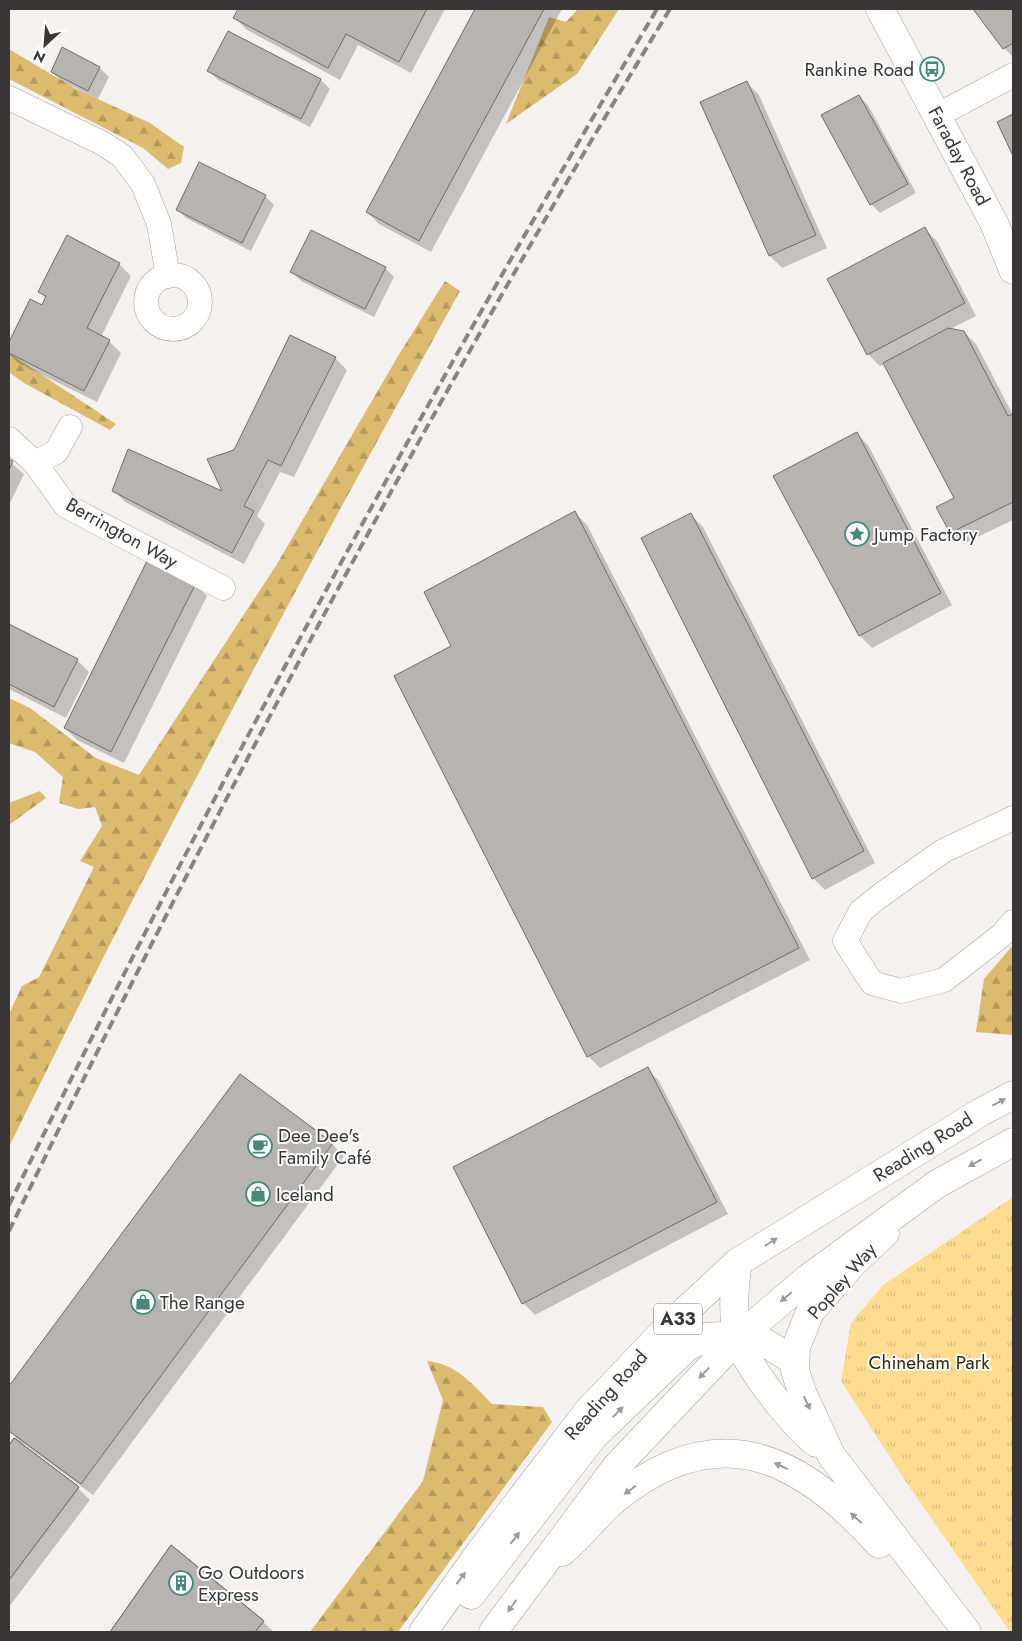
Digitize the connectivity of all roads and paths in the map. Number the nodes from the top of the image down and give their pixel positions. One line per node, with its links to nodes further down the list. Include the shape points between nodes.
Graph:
1 (880, 9): 4 (main road, Faraday Road)
2 (1013, 75): 4 (street)
3 (9, 98): 7 (street, via 122,156 143,184 159,224)
4 (938, 115): 5 (main road, Faraday Road)
5 (1004, 234): 6 (main road, Faraday Road)
6 (1013, 270)
7 (168, 276)
8 (70, 427): 10 (street, via 56,452)
9 (9, 439): 10 (street, Berrington Way)
10 (35, 463): 11 (street, Berrington Way, via 66,506)
11 (222, 588)
12 (1011, 822): 13 (street, via 943,851 861,911 845,941 872,983 901,991 944,980 1002,935)
13 (1013, 922)
14 (1013, 1095): 17 (main road, Reading Road / A33, one-way to 14, via 973,1116)
15 (1013, 1142): 16 (main road, Reading Road, one-way to 16)
16 (937, 1184): 18 (main road, Reading Road, one-way to 18, via 807,1279); 19 (main road, Popley Way, via 854,1262 810,1312 801,1331)
17 (738, 1262): 18 (main road, Popley Way, via 733,1289); 23 (main road, Reading Road / A33, one-way to 17, via 588,1411 668,1327)
18 (738, 1338): 19 (main road, A33, via 761,1340); 20 (main road, Popley Way, via 764,1384 811,1439); 21 (main road, Reading Road, one-way to 21, via 616,1467); 24 (main road, A33, one-way to 18, via 593,1437 632,1398 687,1347 707,1337)
19 (794, 1361): 20 (main road, Popley Way, one-way to 20, via 802,1392)
20 (831, 1455): 22 (main road, Popley Way)
21 (532, 1577): 22 (main road, one-way to 21, via 919,1588 861,1522 823,1490 779,1465 746,1455 716,1452 682,1459 648,1476 612,1502 573,1543); 25 (main road, Reading Road, one-way to 25)
22 (941, 1599): 26 (main road, Popley Way)
23 (423, 1632)
24 (443, 1632)
25 (493, 1632)
26 (967, 1632)

